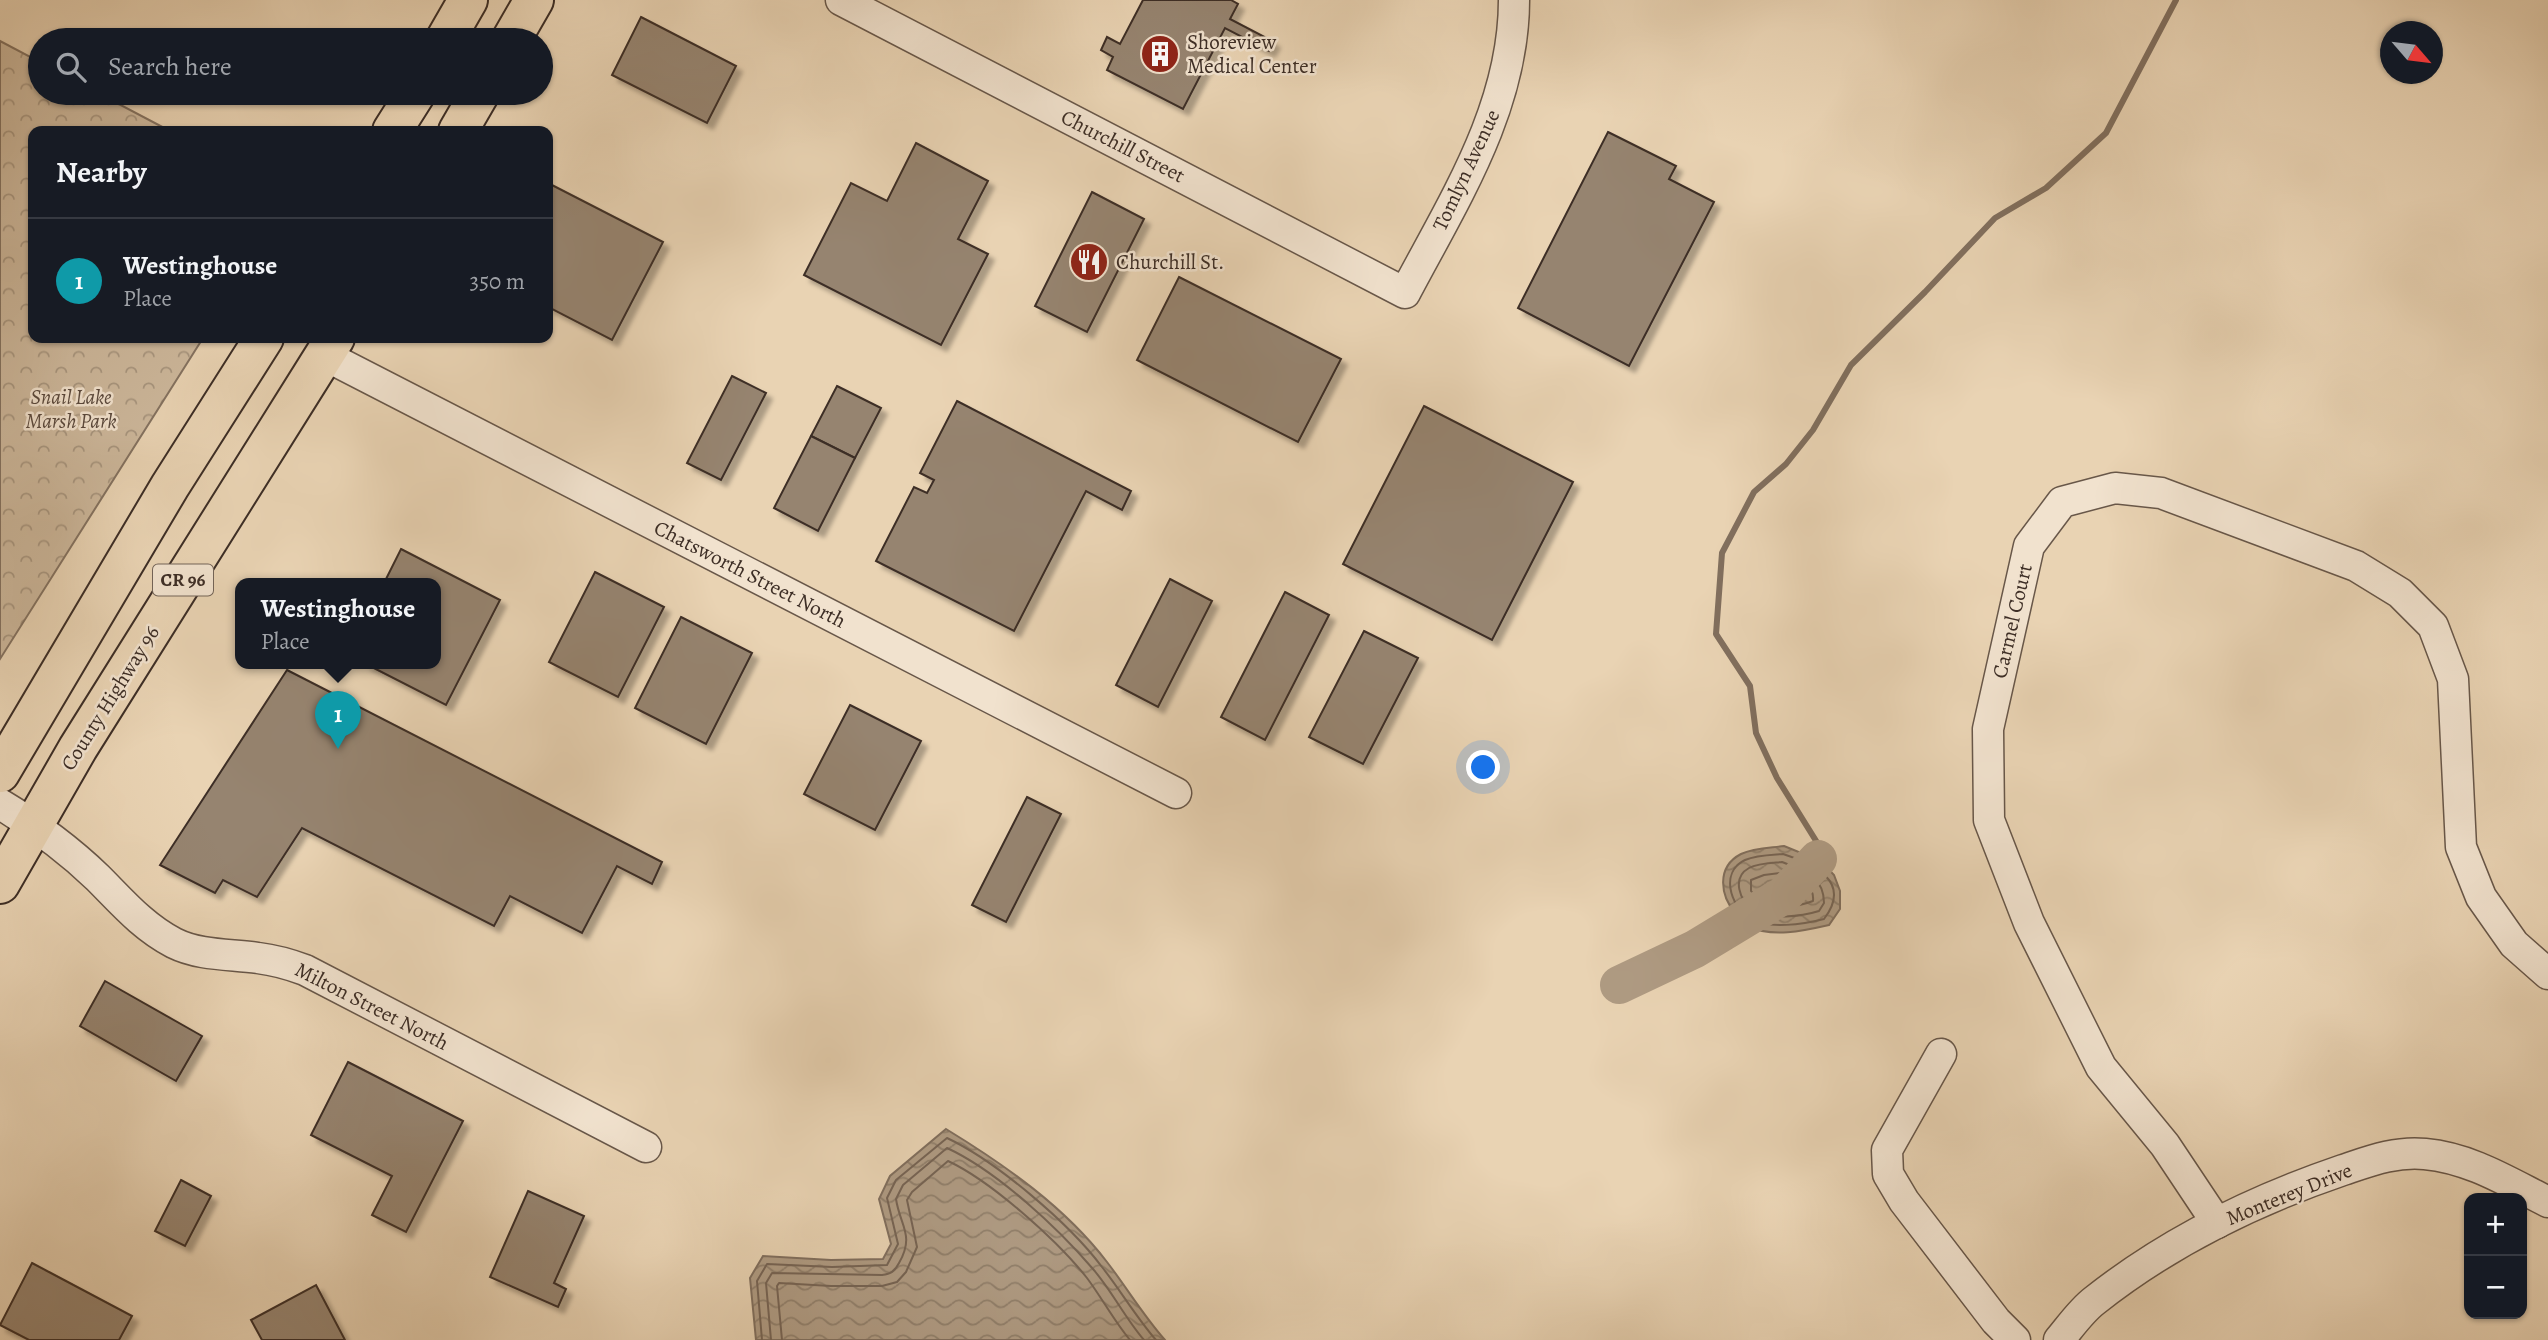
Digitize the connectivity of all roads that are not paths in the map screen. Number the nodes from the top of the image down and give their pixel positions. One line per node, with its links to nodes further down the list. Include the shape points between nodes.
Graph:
1 (468, 0): 5 (main road)
2 (534, 0): 6 (main road)
3 (841, 0): 11 (street, Churchill Street)
4 (1514, 0): 11 (street, Tomlyn Avenue, via 1508,66 1495,114)
5 (452, 28)
6 (518, 28)
7 (408, 105): 9 (main road)
8 (473, 105): 10 (main road)
9 (395, 126)
10 (461, 126)
11 (1405, 293)
12 (261, 343): 14 (main road, CR 96)
13 (329, 347): 15 (street, Chatsworth Street North); 17 (main road, County Highway 96 / CR 96)
14 (0, 773)
15 (1176, 793)
16 (0, 804): 17 (street, Milton Street North)
17 (33, 824): 18 (main road, County Highway 96 / CR 96); 21 (street, Milton Street North, via 126,908 177,945 282,962 304,970)
18 (0, 884)
19 (2548, 974): 23 (street, Carmel Court, via 2514,944 2481,897 2461,847 2452,679 2433,626 2400,593 2356,566 2161,493 2115,488 2062,502 2029,546 1987,729 1989,820 2029,923 2101,1067 2165,1145)
20 (1941, 1054): 25 (street, via 1887,1150 1888,1174 1904,1201)
21 (646, 1147)
22 (2548, 1202): 23 (street, Monterey Drive, via 2464,1160 2424,1153 2393,1154 2306,1183)
23 (2217, 1223): 24 (street, Monterey Drive, via 2140,1266 2091,1303)
24 (2063, 1339)
25 (2015, 1340)

